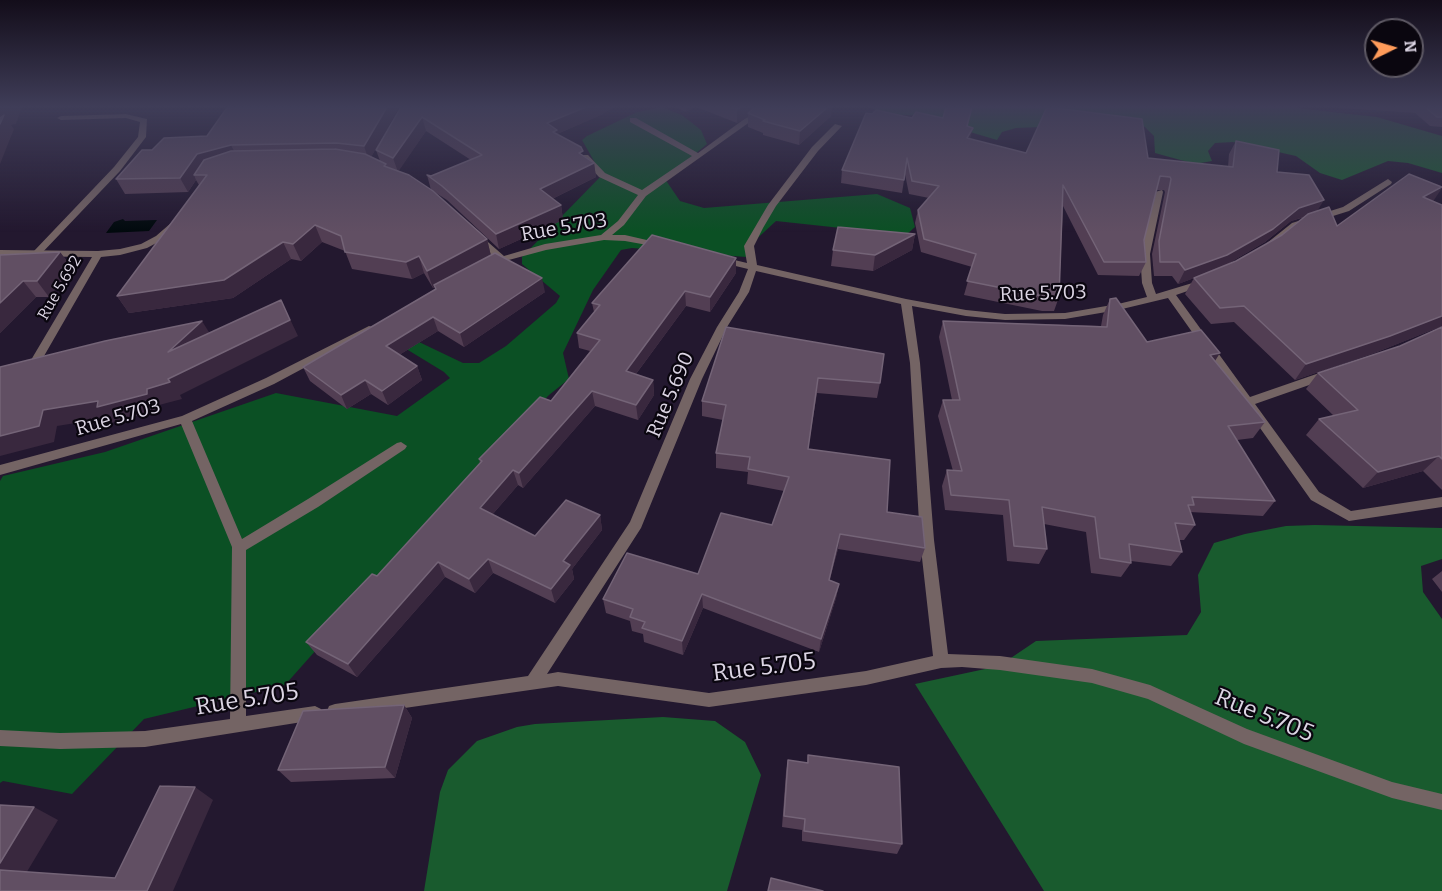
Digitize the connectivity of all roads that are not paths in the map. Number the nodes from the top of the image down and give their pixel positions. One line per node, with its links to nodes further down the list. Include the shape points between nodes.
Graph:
1 (133, 149): 16 (street)
2 (685, 149): 6 (street)
3 (708, 149): 6 (street)
4 (815, 149): 20 (street, Rue 5.690, via 758,228 749,246)
5 (574, 150): 9 (street, via 602,175)
6 (698, 156): 9 (street)
7 (1388, 182): 14 (street, via 1346,209 1295,225)
8 (1159, 192): 24 (street, via 1145,254 1147,283)
9 (643, 194): 12 (street, via 621,223)
10 (179, 216): 17 (street, Rue 5.692, via 159,238 144,246)
11 (468, 228): 19 (street)
12 (604, 237): 13 (street, Rue 5.703); 19 (street, Rue 5.703)
13 (669, 247)
14 (1261, 251)
15 (0, 253): 16 (street)
16 (37, 253): 17 (street)
17 (98, 254): 27 (street, Rue 5.692)
18 (711, 257): 20 (street, Rue 5.703)
19 (502, 259): 21 (street, Rue 5.703)
20 (753, 267): 25 (street, Rue 5.703); 36 (street, Rue 5.690, via 744,292 696,378 636,524)
21 (480, 270)
22 (1215, 277): 23 (street, Rue 5.703)
23 (1170, 294): 24 (street, Rue 5.703); 29 (street)
24 (1153, 298): 25 (street, Rue 5.703, via 1065,316 1005,317)
25 (906, 302): 35 (street, via 915,363 927,540)
26 (375, 326): 30 (street, Rue 5.703)
27 (36, 360)
28 (1340, 370): 29 (street)
29 (1247, 402): 33 (street, via 1315,496 1349,516)
30 (185, 420): 32 (street, Rue 5.703); 34 (street)
31 (401, 446): 34 (street)
32 (0, 470)
33 (1442, 502)
34 (239, 547): 37 (street)
35 (941, 661): 36 (street, Rue 5.705, via 866,678 709,700 558,680); 39 (street, Rue 5.705, via 1000,663 1092,676 1138,688 1244,736 1392,790)
36 (532, 683): 37 (street, Rue 5.705)
37 (238, 725): 38 (street, Rue 5.705, via 145,739)
38 (0, 738)
39 (1442, 802)

